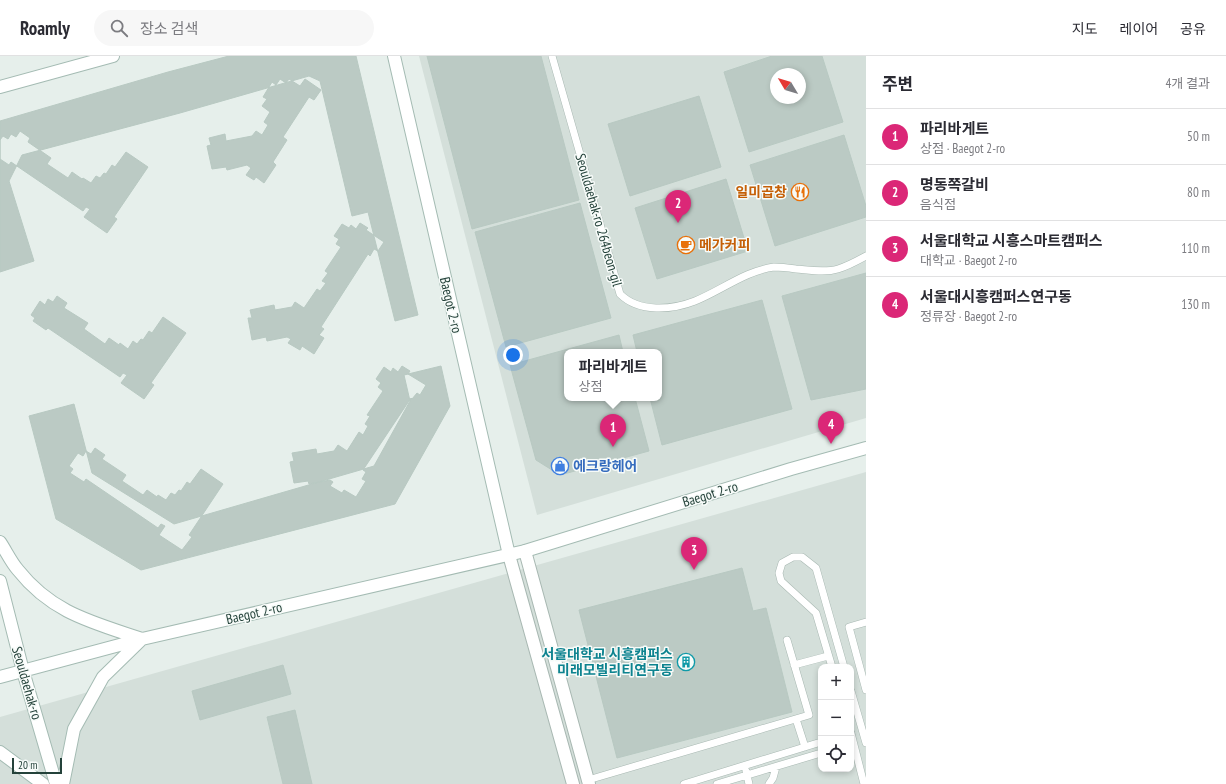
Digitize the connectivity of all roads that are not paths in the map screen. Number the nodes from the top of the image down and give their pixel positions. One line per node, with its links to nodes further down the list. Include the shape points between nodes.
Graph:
1 (113, 56): 4 (street)
2 (394, 56): 9 (street, Baegot 2-ro)
3 (552, 56): 5 (lane, Seouldaehak-ro 264beon-gil, via 620,294 627,301 651,308 680,305 695,301 748,274 762,270 775,267 837,270)
4 (0, 87)
5 (866, 256)
6 (866, 448): 8 (street, Baegot 2-ro)
7 (0, 542): 12 (street, via 18,570 58,607 74,616)
8 (525, 551): 9 (street, Baegot 2-ro); 37 (street)
9 (509, 555): 12 (street, Baegot 2-ro); 41 (street)
10 (0, 581): 18 (street, Seouldaehak-ro)
11 (866, 622): 20 (lane, via 849,627)
12 (142, 638): 18 (street, Baegot 2-ro); 40 (street, via 103,677 74,728)
13 (787, 640): 17 (lane)
14 (828, 656): 15 (lane); 16 (lane, via 816,613 781,581 778,573 782,563 793,557 802,557 816,568); 17 (lane)
15 (831, 664)
16 (843, 664)
17 (794, 665): 22 (lane, via 808,715)
18 (23, 671): 19 (street, Baegot 2-ro); 39 (street, Seouldaehak-ro)
19 (0, 677)
20 (866, 690)
21 (854, 700): 23 (lane)
22 (796, 719): 28 (lane); 37 (lane)
23 (862, 730): 24 (lane); 25 (lane)
24 (854, 732)
25 (866, 741): 27 (lane)
26 (818, 743): 28 (lane)
27 (854, 743)
28 (805, 747): 32 (lane)
29 (854, 750): 46 (lane)
30 (0, 752): 38 (street)
31 (818, 754): 33 (lane)
32 (744, 766): 34 (lane); 35 (lane)
33 (776, 767): 35 (lane); 45 (lane)
34 (735, 769): 36 (lane); 42 (lane)
35 (747, 775): 36 (lane); 44 (lane)
36 (738, 781): 43 (lane)
37 (588, 782)
38 (43, 784)
39 (56, 784)
40 (63, 784)
41 (572, 784)
42 (684, 784)
43 (717, 784)
44 (750, 784)
45 (770, 784)
46 (864, 784)

